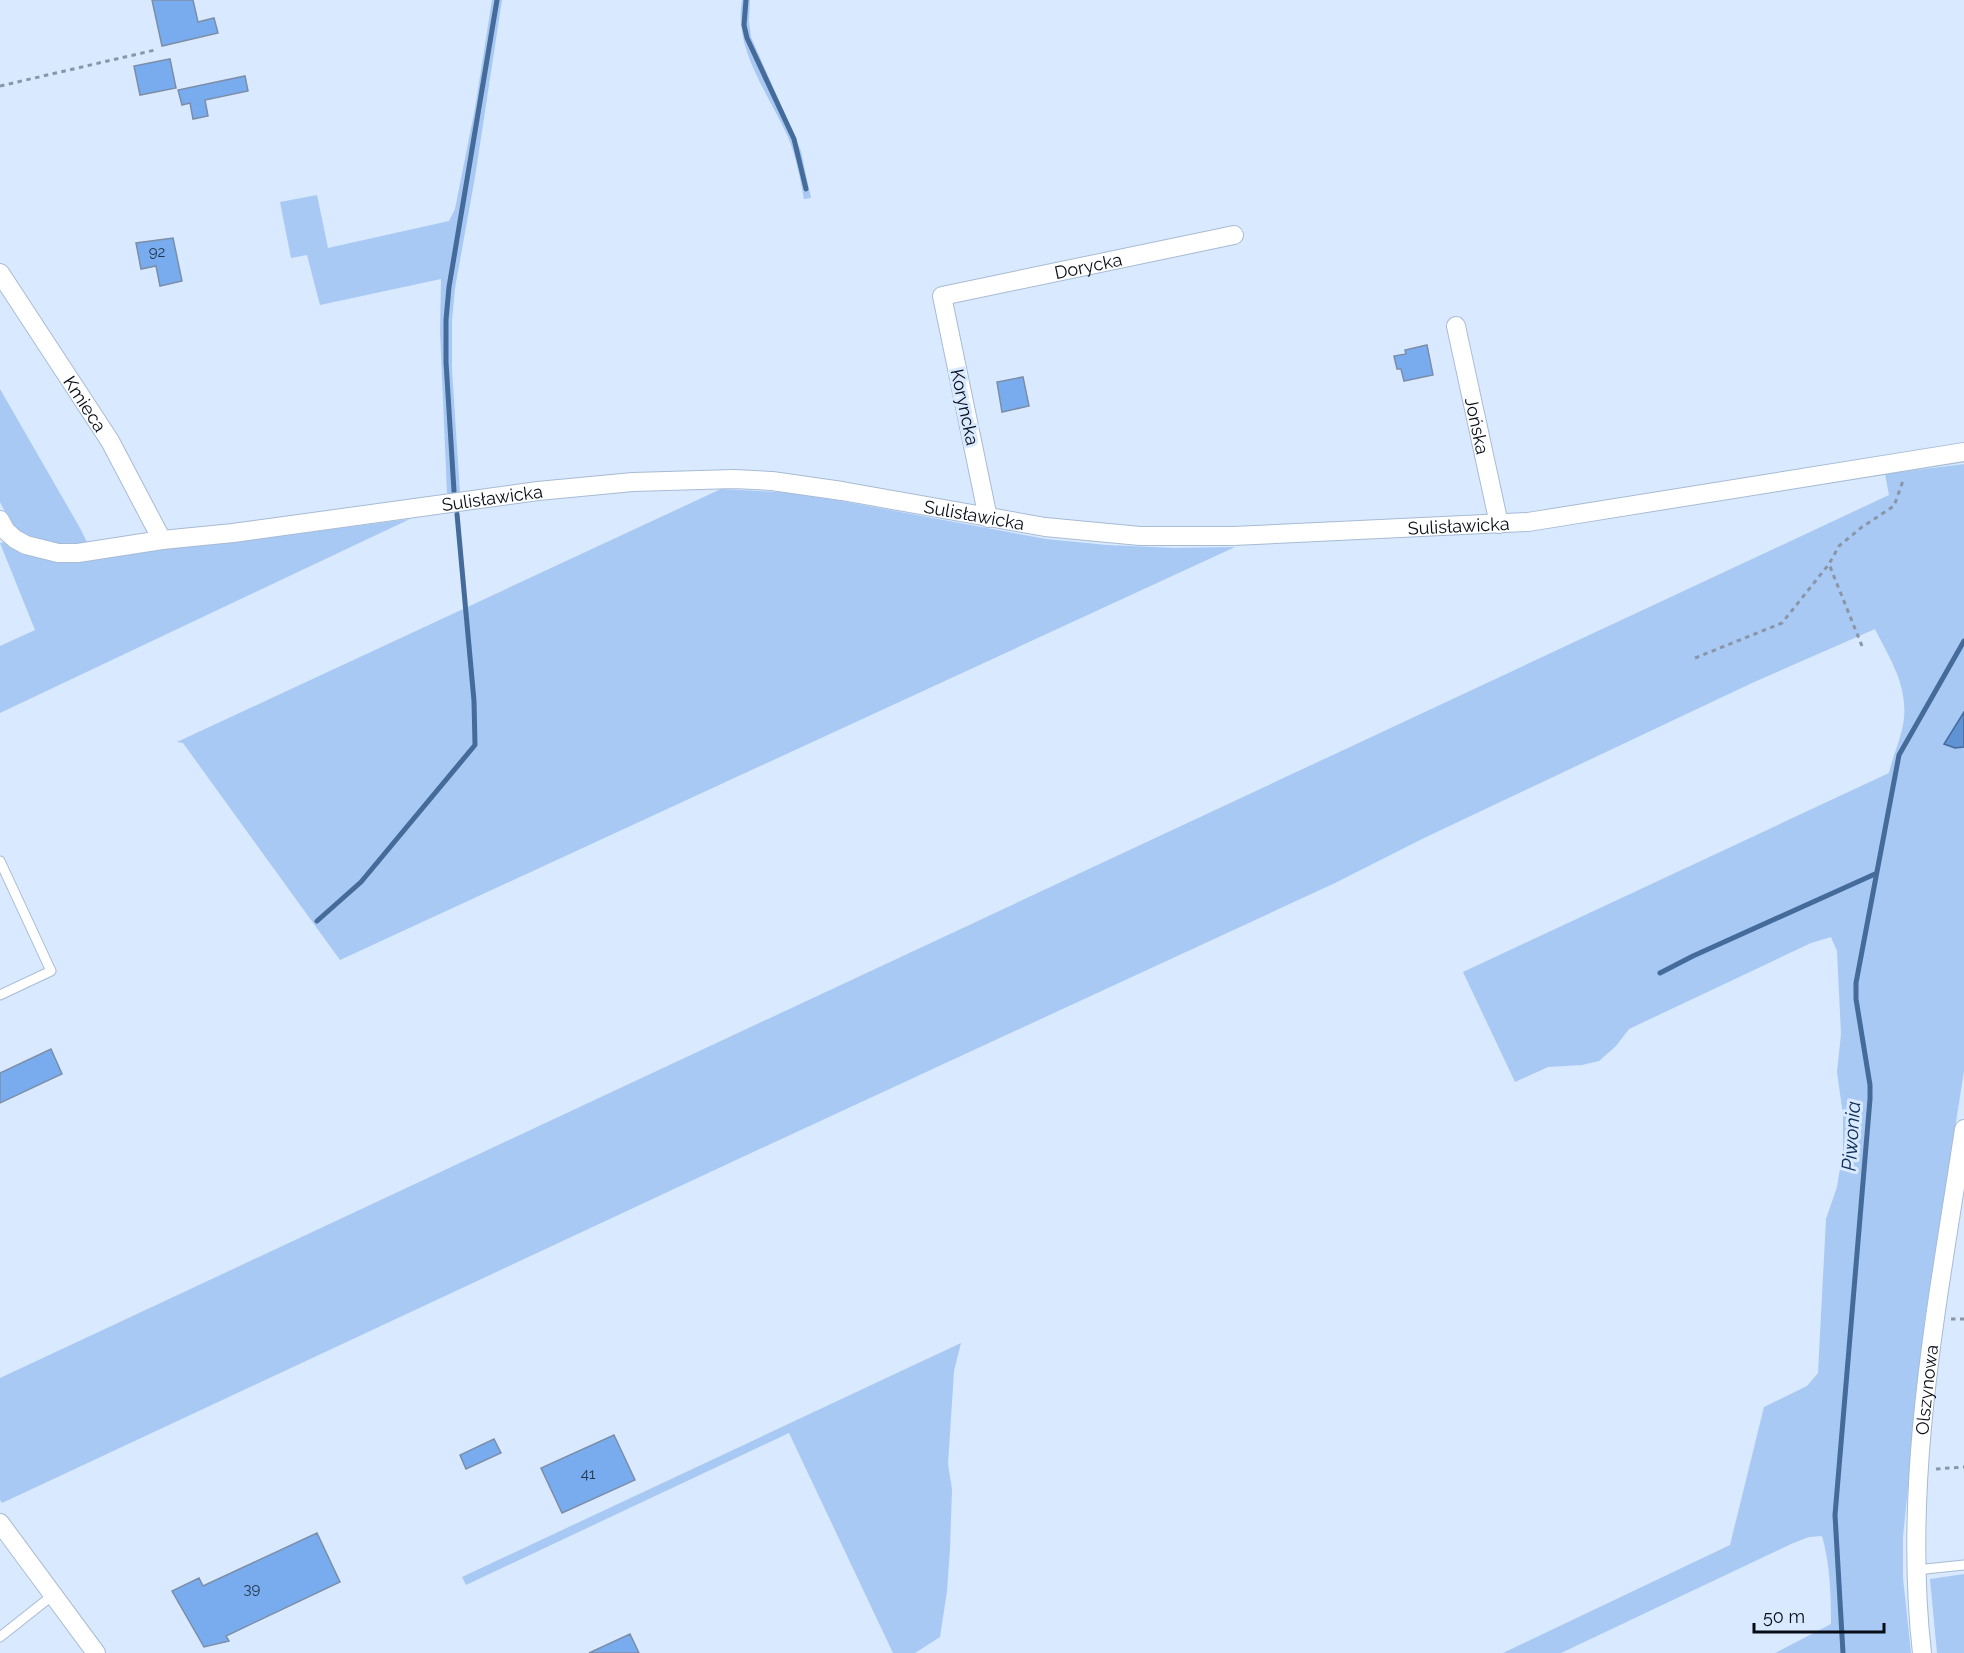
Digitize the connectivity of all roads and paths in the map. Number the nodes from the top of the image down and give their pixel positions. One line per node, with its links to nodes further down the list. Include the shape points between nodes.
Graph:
1 (154, 50): 2 (path)
2 (0, 86)
3 (1234, 235): 5 (street, Dorycka)
4 (0, 273): 12 (street, Kmieca, via 110,441)
5 (942, 296): 9 (street, Koryncka)
6 (1456, 326): 11 (street, Jońska)
7 (1964, 452): 8 (street, Sulisławicka)
8 (1912, 460): 11 (street, Sulisławicka, via 1560,518); 13 (path, via 1894,506 1839,546)
9 (988, 518): 11 (street, Sulisławicka, via 1094,532 1182,537); 12 (street, Sulisławicka, via 772,481 692,479 538,491)
10 (0, 520): 12 (street, Sulisławicka, via 20,542 58,553)
11 (1499, 524)
12 (162, 540)
13 (1829, 564): 14 (path); 15 (path, via 1782,623)
14 (1862, 646)
15 (1695, 657)
16 (0, 861): 17 (lane, via 51,971)
17 (0, 995)
18 (1964, 1129): 20 (street, Olszynowa, via 1934,1319)
19 (1964, 1467): 20 (path)
20 (1919, 1470): 23 (street, Olszynowa)
21 (0, 1523): 24 (street)
22 (1964, 1565): 23 (lane)
23 (1916, 1570): 27 (street, Olszynowa)
24 (53, 1596): 25 (lane); 26 (street)
25 (0, 1637)
26 (96, 1653)
27 (1922, 1653)

